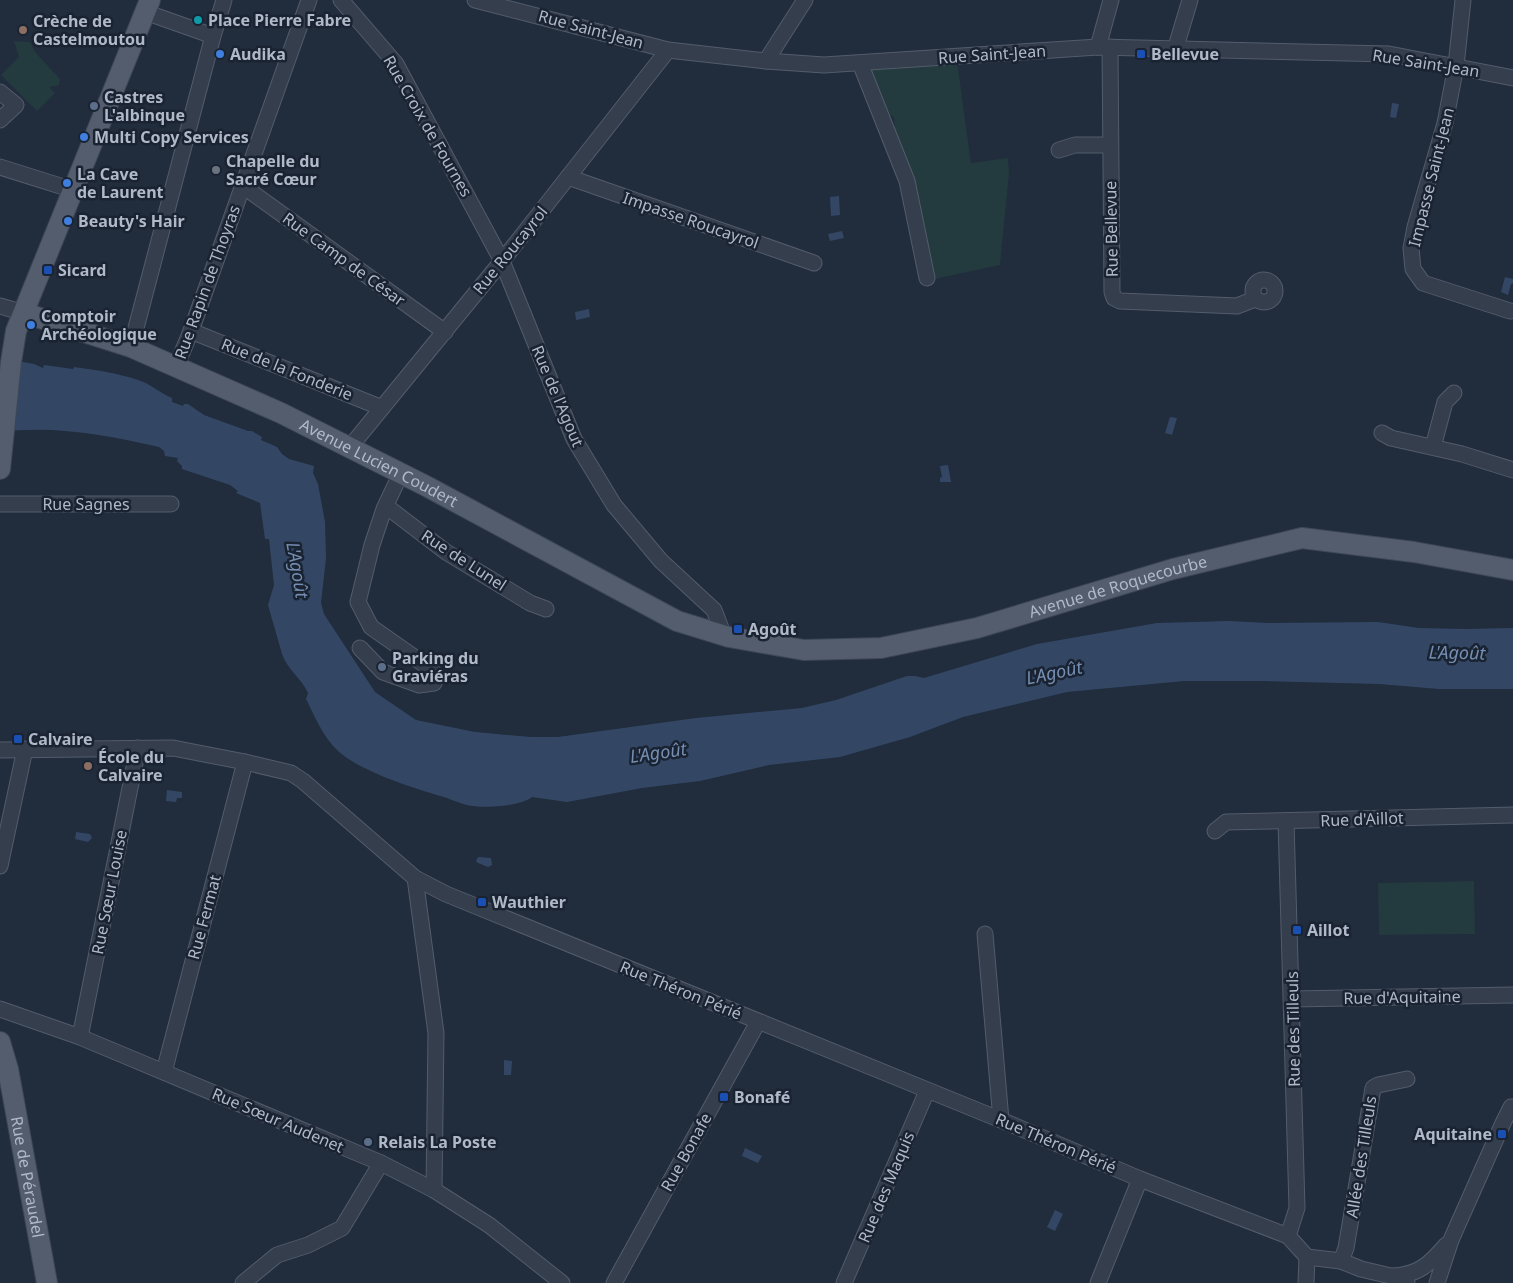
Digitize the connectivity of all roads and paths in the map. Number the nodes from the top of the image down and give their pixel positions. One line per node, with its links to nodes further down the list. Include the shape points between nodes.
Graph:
1 (224, 0): 11 (street)
2 (309, 0): 25 (street, Rue Rapin de Thoyras)
3 (341, 0): 27 (street, Rue Croix de Fournes, via 396,64)
4 (476, 0): 10 (street, Rue Saint-Jean)
5 (805, 0): 15 (street)
6 (1111, 0): 12 (street, Rue Bellevue)
7 (1190, 0): 14 (street)
8 (1462, 0): 17 (street, Impasse Saint-Jean)
9 (148, 6): 11 (street); 26 (main road)
10 (528, 7): 13 (street, Rue Saint-Jean)
11 (213, 36): 37 (street)
12 (1104, 47): 14 (street, Rue Saint-Jean); 16 (street, Rue Saint-Jean); 21 (street, Rue Bellevue)
13 (668, 50): 15 (street, Rue Saint-Jean); 24 (street, Rue Roucayrol)
14 (1175, 50): 17 (street, Rue Saint-Jean, via 1389,54)
15 (766, 61): 16 (street, Rue Saint-Jean)
16 (860, 62): 29 (street, via 907,181)
17 (1456, 66): 18 (street, Rue Saint-Jean); 32 (street, Impasse Saint-Jean, via 1445,123 1415,226 1411,248 1413,269 1423,283)
18 (1513, 78)
19 (0, 92): 20 (street, via 16,105)
20 (0, 120)
21 (1110, 145): 22 (street, via 1075,145); 30 (street, Rue Bellevue, via 1114,298 1120,301 1237,306)
22 (1059, 150)
23 (0, 167): 26 (street)
24 (568, 177): 27 (street, Rue Roucayrol); 28 (street, Impasse Roucayrol)
25 (243, 186): 34 (street, Rue Rapin de Thoyras); 35 (street, Rue Camp de César)
26 (74, 190): 33 (main road)
27 (502, 261): 35 (street, Rue Roucayrol); 52 (street, Rue de l'Agout, via 574,439 614,505 662,561 714,610)
28 (814, 264)
29 (927, 278)
30 (1255, 299)
31 (0, 306): 33 (street)
32 (1510, 311)
33 (24, 313): 36 (main road); 37 (main road, Avenue Lucien Coudert)
34 (191, 331): 38 (street, Rue Rapin de Thoyras); 40 (street, Rue de la Fonderie)
35 (444, 332): 40 (street, Rue Roucayrol)
36 (8, 340): 44 (main road, via 11,362)
37 (132, 347): 38 (main road, Avenue Lucien Coudert)
38 (176, 367): 42 (main road, Avenue Lucien Coudert, via 281,412)
39 (1454, 393): 43 (street, via 1446,402)
40 (382, 408): 42 (street, Rue Roucayrol)
41 (1382, 433): 43 (street)
42 (350, 447): 46 (main road, Avenue Lucien Coudert)
43 (1434, 447): 45 (street)
44 (0, 469)
45 (1513, 470)
46 (401, 473): 49 (street); 52 (main road, Avenue Lucien Coudert, via 677,621)
47 (0, 504): 48 (street, Rue Sagnes)
48 (171, 504)
49 (386, 506): 51 (street, Rue de Lunel, via 446,552 530,603); 53 (street, via 372,545 358,602 371,627 438,676 434,684 419,685 400,679 383,672)
50 (1513, 570): 52 (main road, Avenue de Roquecourbe, via 1414,552 1302,538 1173,569 977,628 881,648 804,650)
51 (546, 608)
52 (724, 636)
53 (360, 648)
54 (2, 748): 56 (street, Rue Théron Périé)
55 (138, 748): 56 (street, Rue Théron Périé); 57 (street, Rue Théron Périé, via 173,748); 70 (street, Rue Sœur Louise)
56 (25, 749): 63 (street)
57 (245, 762): 64 (street, Rue Théron Périé, via 291,773 303,781); 72 (street, Rue Fermat)
58 (1513, 815): 59 (street, Rue d'Aillot)
59 (1317, 820): 60 (street, Rue d'Aillot); 62 (street, via 1298,831)
60 (1286, 821): 61 (street, Rue d'Aillot, via 1226,822); 62 (street, Rue des Tilleuls)
61 (1215, 831)
62 (1288, 845): 67 (street, Rue des Tilleuls)
63 (0, 866)
64 (415, 878): 69 (street, Rue Théron Périé, via 446,894); 79 (street, via 436,1033)
65 (985, 934): 76 (street)
66 (1513, 995): 67 (street, Rue d'Aquitaine)
67 (1292, 999): 83 (street, Rue des Tilleuls, via 1298,1208)
68 (0, 1008): 70 (street, Rue Sœur Audenet)
69 (758, 1022): 74 (street, Rue Théron Périé); 91 (street, Rue Bonafe)
70 (80, 1037): 72 (street, Rue Sœur Audenet)
71 (0, 1042): 88 (main road, Rue de Péraudel, via 8,1069)
72 (164, 1072): 78 (street, Rue Sœur Audenet)
73 (1407, 1079): 86 (street, Allée des Tilleuls, via 1373,1088 1346,1248)
74 (927, 1091): 76 (street, Rue Théron Périé); 92 (street, Rue des Maquis)
75 (1513, 1107): 77 (street)
76 (1001, 1120): 80 (street, Rue Théron Périé)
77 (1508, 1122): 84 (street)
78 (381, 1163): 81 (street, Rue Sœur Audenet); 89 (street, via 342,1228 308,1245 278,1254)
79 (434, 1165): 81 (street); 82 (street)
80 (1140, 1179): 83 (street, Rue Théron Périé); 93 (street)
81 (416, 1180): 82 (street, Rue Sœur Audenet)
82 (434, 1190): 90 (street, Rue Sœur Audenet, via 489,1225)
83 (1288, 1236): 85 (street, Rue Théron Périé)
84 (1451, 1240): 87 (street, via 1430,1263); 95 (street)
85 (1307, 1257): 86 (street); 94 (street)
86 (1341, 1261): 87 (street)
87 (1400, 1280)
88 (47, 1283)
89 (243, 1283)
90 (562, 1283)
91 (614, 1283)
92 (844, 1283)
93 (1098, 1283)
94 (1306, 1283)
95 (1437, 1283)

